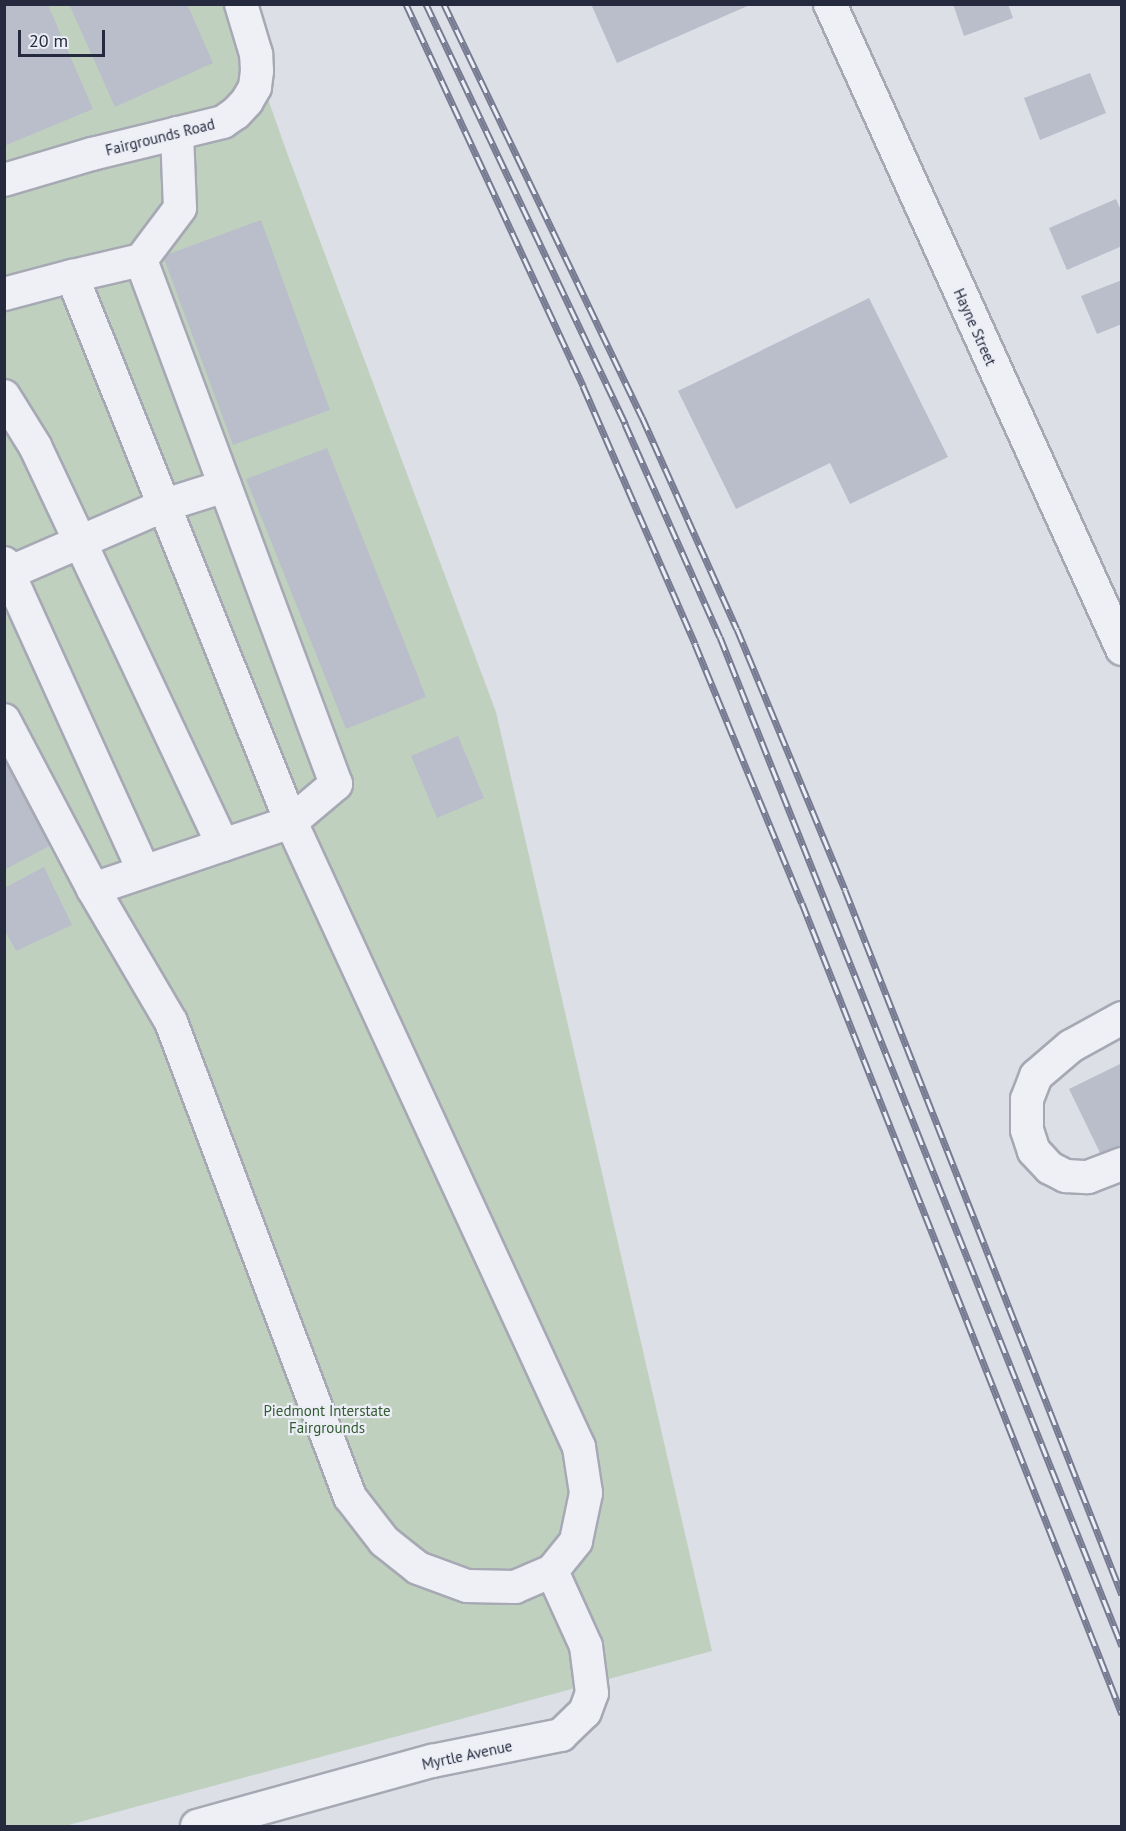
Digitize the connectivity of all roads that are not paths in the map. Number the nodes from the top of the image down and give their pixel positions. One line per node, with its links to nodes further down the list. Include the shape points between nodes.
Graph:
1 (241, 4): 3 (street, Fairgrounds Road, via 256,54 255,87 248,101 223,122)
2 (830, 4): 13 (street, Hayne Street)
3 (177, 133): 4 (street, Fairgrounds Road); 5 (street, via 180,208)
4 (4, 180)
5 (141, 260): 6 (street); 9 (street)
6 (72, 276): 7 (street); 10 (street)
7 (4, 294)
8 (4, 396): 11 (street, via 35,446)
9 (225, 486): 10 (street); 15 (street, via 336,784)
10 (165, 505): 11 (street); 15 (street)
11 (80, 541): 12 (street); 16 (street)
12 (6, 570): 17 (street)
13 (1122, 649)
14 (4, 720): 18 (street)
15 (291, 822): 16 (street); 21 (street, via 579,1447 586,1493 576,1541)
16 (223, 845): 17 (street)
17 (144, 871): 18 (street)
18 (93, 889): 21 (street, via 171,1022 350,1497 384,1541 418,1568 467,1586 515,1587)
19 (1122, 1018): 20 (street, via 1071,1046 1036,1076 1027,1099 1027,1130 1034,1151 1050,1168 1066,1176 1088,1177)
20 (1122, 1164)
21 (552, 1571): 22 (street, Myrtle Avenue, via 586,1646 592,1693 585,1712 561,1735 432,1761)
22 (197, 1827)

